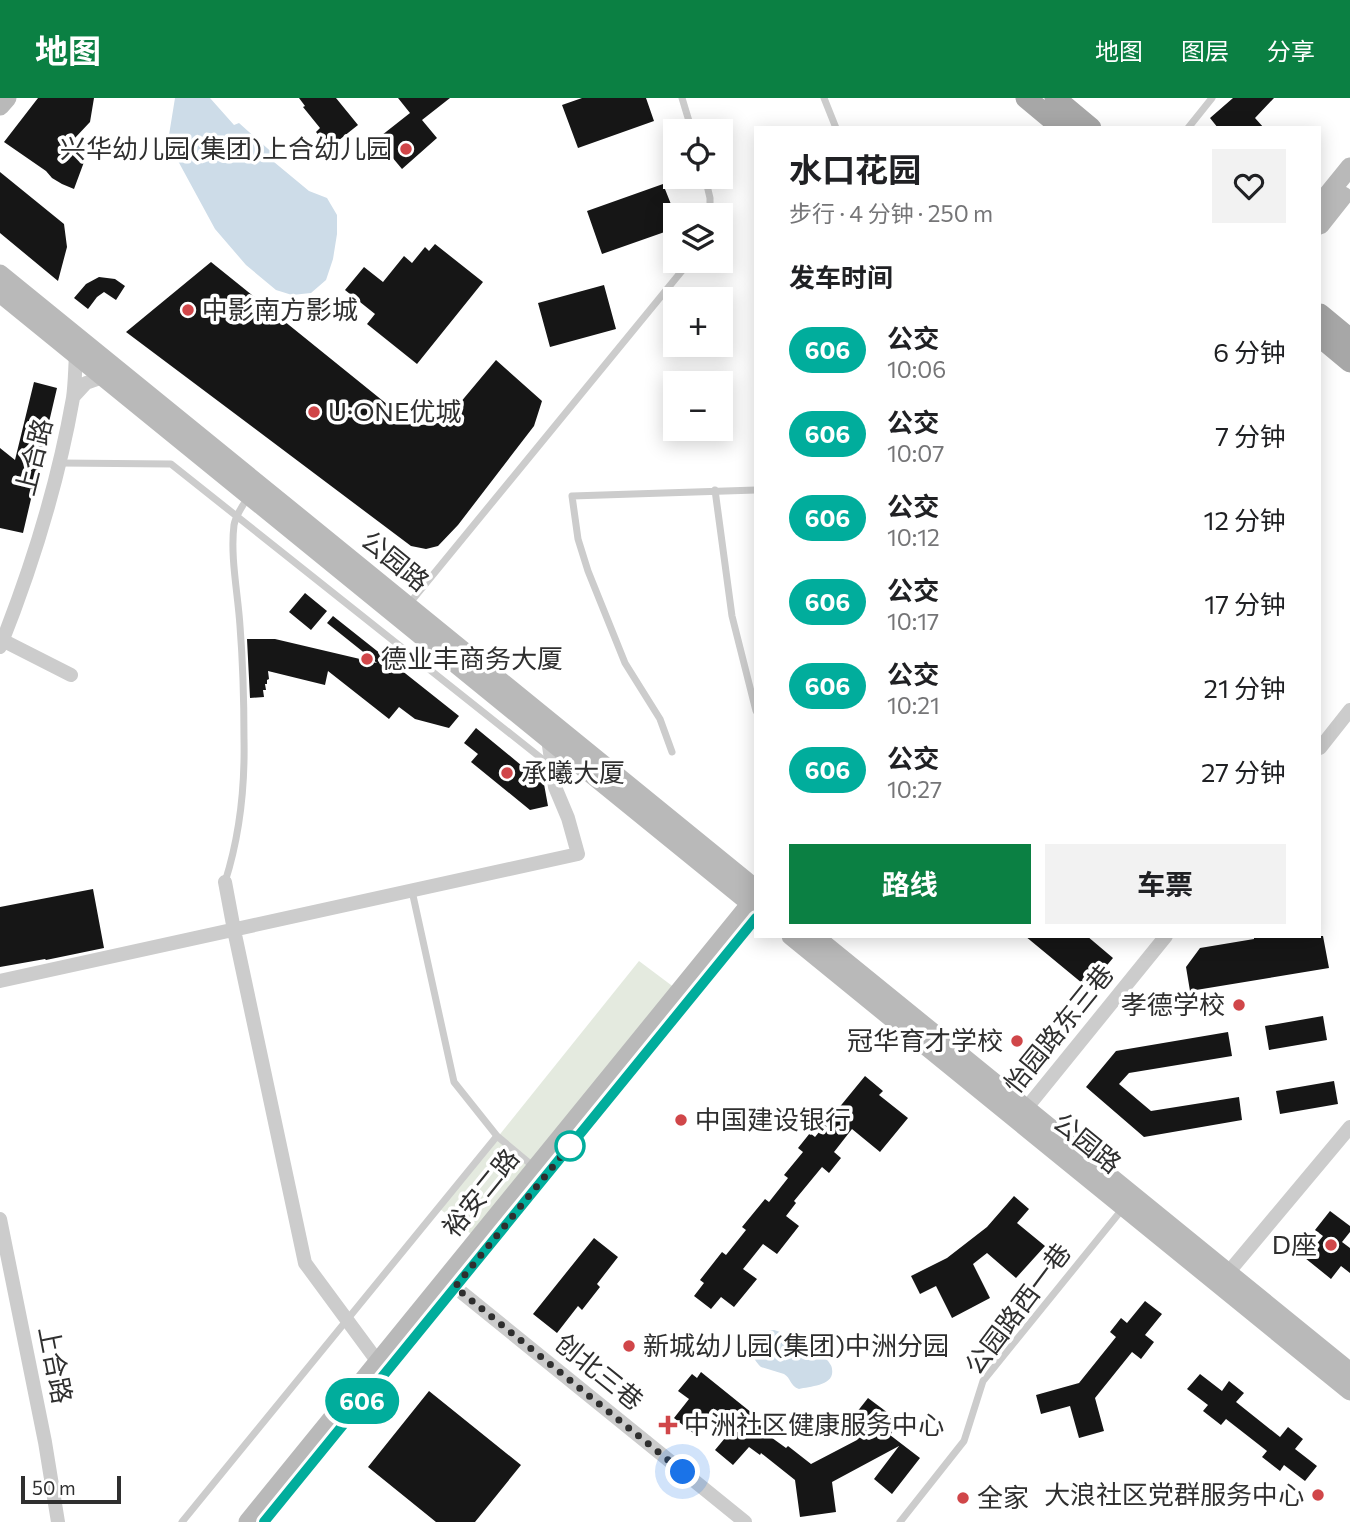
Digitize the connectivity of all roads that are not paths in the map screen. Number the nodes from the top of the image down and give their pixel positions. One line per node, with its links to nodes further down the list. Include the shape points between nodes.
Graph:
1 (7, 98): 7 (main road)
2 (682, 98): 8 (lane)
3 (824, 98): 9 (lane)
4 (1026, 98): 10 (main road)
5 (1055, 98): 11 (main road)
6 (1212, 98): 12 (lane)
7 (0, 106)
8 (688, 119)
9 (835, 126)
10 (1060, 126)
11 (1089, 126)
12 (1190, 126)
13 (1350, 167): 15 (main road)
14 (1350, 188): 16 (main road)
15 (1321, 203)
16 (1321, 224)
17 (680, 273): 32 (lane)
18 (0, 274): 32 (main road, 公园路)
19 (0, 293): 23 (main road, 公园路)
20 (1321, 315): 22 (main road)
21 (1321, 338): 24 (main road)
22 (1350, 339)
23 (76, 355): 25 (main road, 公园路); 26 (street, 上合路)
24 (1350, 362)
25 (103, 377): 26 (street, 上合路, via 86,383); 30 (main road, 公园路)
26 (74, 396): 27 (street, 上合路)
27 (59, 463): 31 (lane, via 171,464); 33 (street, 上合路, via 33,555)
28 (754, 490): 29 (lane)
29 (715, 491): 35 (lane, via 732,617); 39 (lane, via 572,496 588,570 625,663 660,719)
30 (249, 496): 31 (lane); 37 (main road, 公园路)
31 (236, 516): 40 (lane); 41 (lane, via 243,787 237,839)
32 (408, 605): 43 (main road, 公园路)
33 (1, 642): 34 (street)
34 (71, 675)
35 (754, 703)
36 (1350, 710): 38 (street)
37 (548, 739): 40 (street); 44 (main road, 公园路)
38 (1321, 747)
39 (672, 752)
40 (551, 766): 42 (street, via 578,854)
41 (225, 882): 47 (street)
42 (412, 891): 47 (street); 54 (lane, via 454,1082)
43 (754, 902)
44 (754, 902)
45 (754, 904): 55 (main road, 裕安二路)
46 (754, 904): 59 (main road, 裕安二路)
47 (234, 930): 51 (street); 60 (street, via 305,1263)
48 (794, 938): 52 (main road, 公园路)
49 (816, 938): 52 (main road, 公园路)
50 (1164, 938): 52 (street, 怡园路东三巷)
51 (0, 981)
52 (1021, 1114): 56 (main road, 公园路)
53 (1350, 1127): 58 (street)
54 (497, 1136): 55 (lane); 60 (lane)
55 (535, 1168): 61 (main road, 裕安二路)
56 (1128, 1201): 58 (main road, 公园路); 69 (lane, 公园路西一巷, via 983,1381 964,1441)
57 (0, 1219): 64 (street, 上合路)
58 (1223, 1279): 62 (main road, 公园路); 63 (main road, 公园路)
59 (455, 1287): 61 (main road, 裕安二路); 68 (street, 创北三巷)
60 (347, 1320): 61 (street); 65 (lane)
61 (383, 1366): 66 (main road, 裕安二路); 67 (main road, 裕安二路)
62 (1350, 1372)
63 (1350, 1391)
64 (58, 1522)
65 (182, 1522)
66 (248, 1522)
67 (264, 1522)
68 (745, 1522)
69 (900, 1522)

